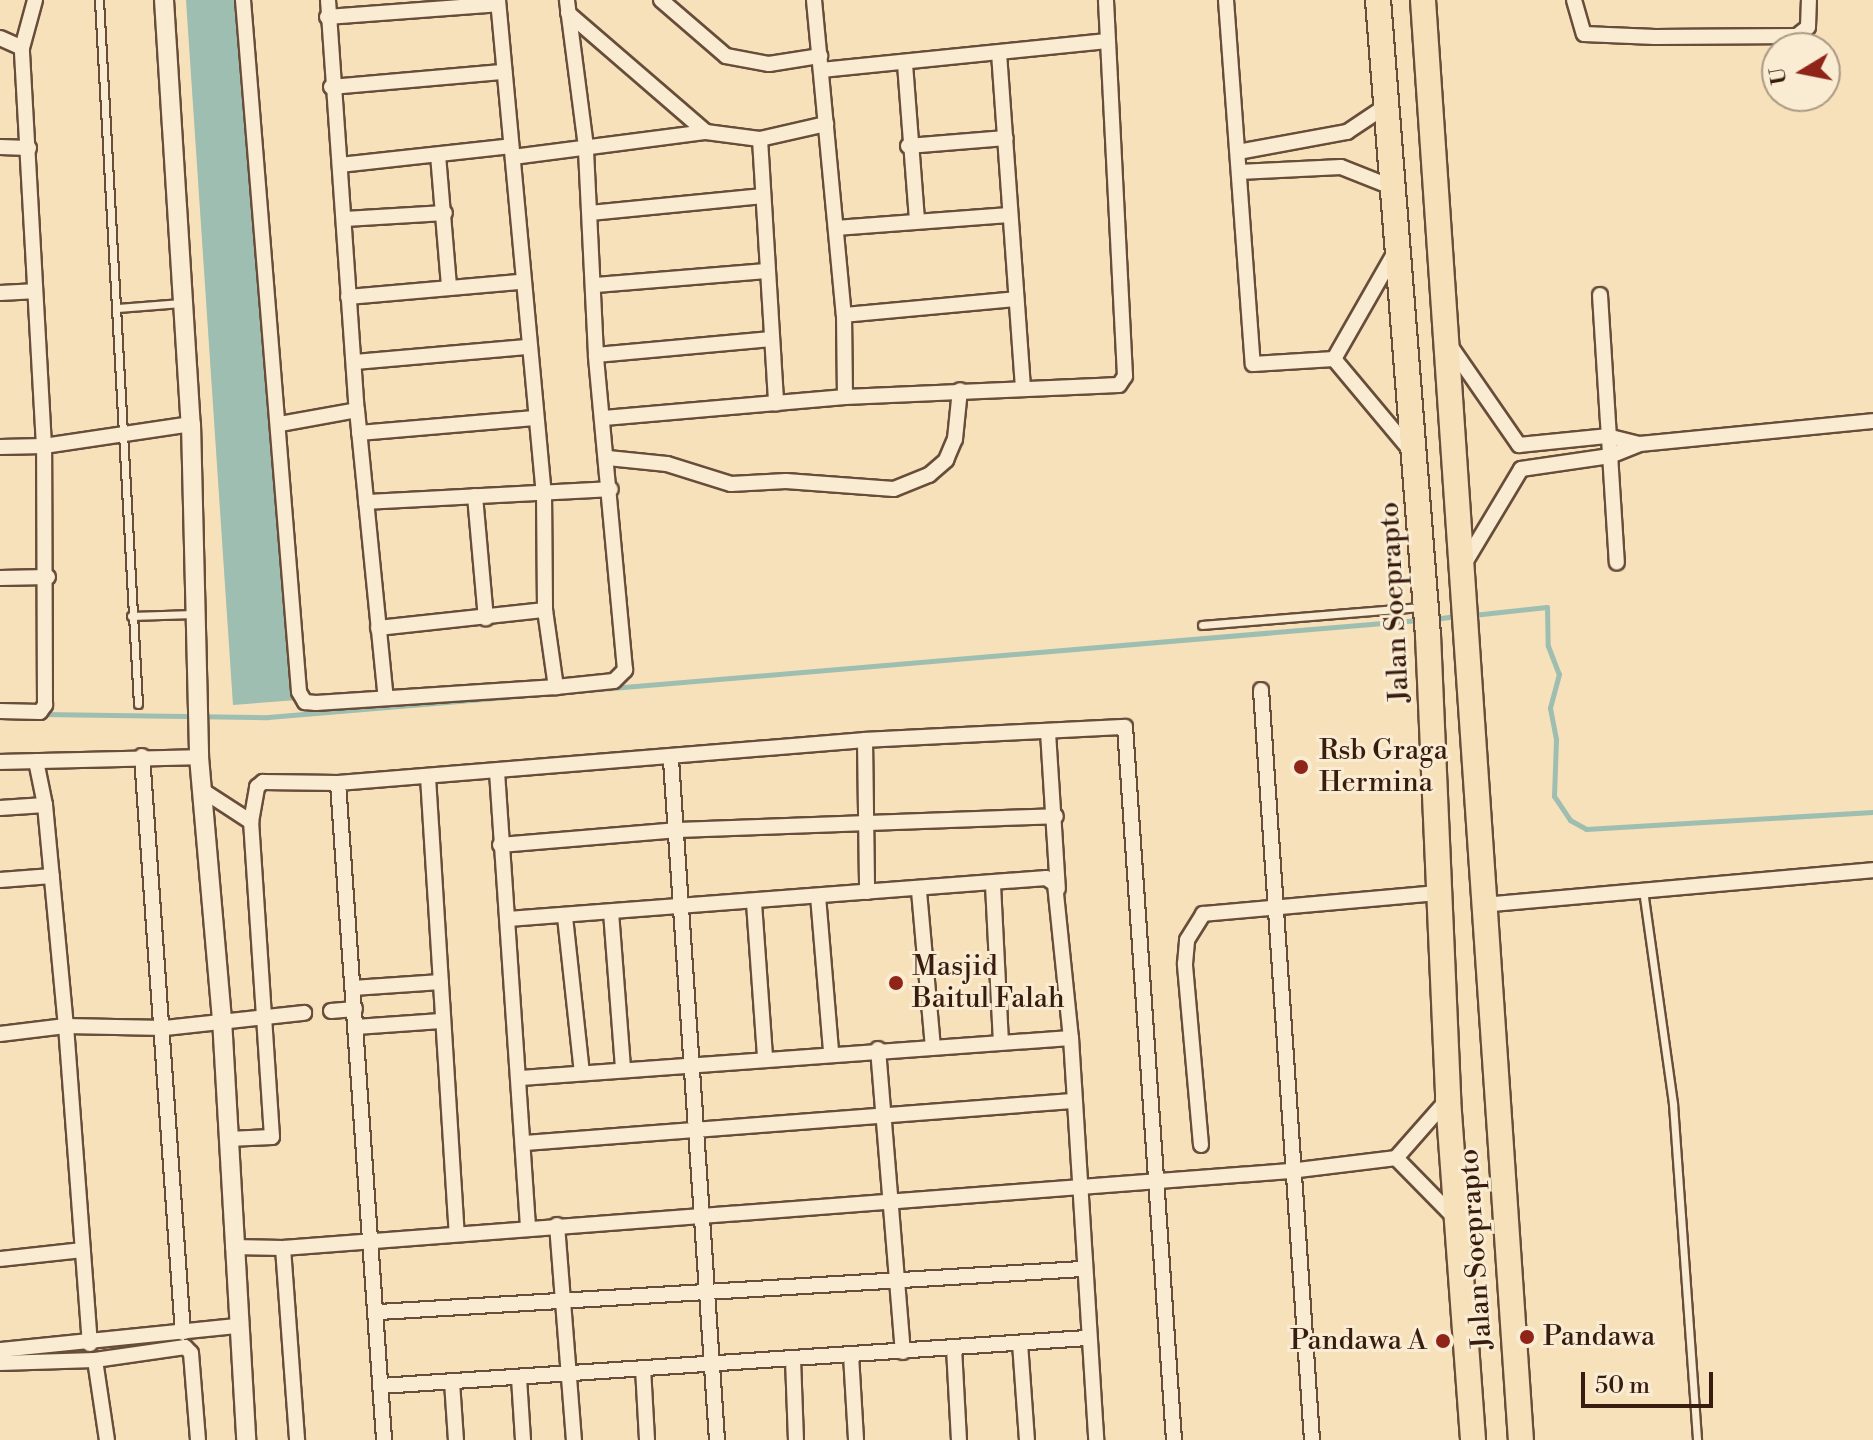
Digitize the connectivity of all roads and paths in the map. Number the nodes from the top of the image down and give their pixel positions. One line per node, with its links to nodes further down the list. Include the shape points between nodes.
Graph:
1 (35, 0): 19 (street)
2 (99, 0): 58 (lane)
3 (164, 0): 57 (street)
4 (243, 0): 75 (street)
5 (328, 0): 16 (street)
6 (661, 0): 21 (street, via 726,56 769,64)
7 (814, 0): 21 (street)
8 (1106, 0): 18 (street)
9 (1226, 0): 35 (street)
10 (1378, 0): 25 (highway, Jalan Soeprapto)
11 (1423, 0): 60 (highway, Jalan Soeprapto)
12 (1574, 0): 13 (street, via 1584,34 1670,37 1797,36 1808,27)
13 (1809, 0)
14 (498, 2): 16 (street); 23 (street)
15 (568, 4): 27 (street); 32 (street)
16 (327, 17): 24 (street)
17 (0, 38): 19 (street)
18 (1108, 41): 20 (street); 66 (street, via 1125,376 1113,388)
19 (22, 48): 33 (street)
20 (999, 53): 22 (street); 28 (street)
21 (821, 63): 22 (street); 26 (street)
22 (905, 64): 30 (street)
23 (504, 72): 24 (street); 34 (street)
24 (331, 87): 37 (street)
25 (1386, 106): 35 (street, via 1347,132); 39 (highway, Jalan Soeprapto)
26 (826, 124): 29 (street); 46 (street)
27 (706, 132): 29 (street); 32 (street)
28 (1006, 138): 30 (street); 43 (street)
29 (760, 139): 40 (street)
30 (908, 146): 45 (street)
31 (0, 147): 33 (street)
32 (586, 147): 34 (street); 42 (street)
33 (29, 148): 52 (street)
34 (512, 152): 36 (street); 49 (street)
35 (1238, 152): 38 (street)
36 (438, 155): 37 (street); 41 (street)
37 (340, 165): 44 (street)
38 (1239, 172): 39 (street, via 1341,167); 64 (street, via 1253,364)
39 (1394, 188): 47 (highway, Jalan Soeprapto)
40 (763, 196): 42 (street); 48 (street)
41 (445, 213): 44 (street); 51 (street)
42 (590, 213): 50 (street)
43 (1009, 215): 45 (street); 56 (street)
44 (345, 219): 55 (street)
45 (917, 220): 46 (street)
46 (836, 228): 59 (street)
47 (1398, 247): 64 (street); 83 (highway, Jalan Soeprapto)
48 (766, 271): 50 (street); 61 (street)
49 (521, 282): 51 (street); 62 (street)
50 (596, 285): 63 (street)
51 (449, 286): 55 (street)
52 (33, 291): 53 (street); 81 (street)
53 (0, 293)
54 (1600, 295): 78 (street)
55 (348, 297): 65 (street)
56 (1016, 299): 59 (street); 66 (street)
57 (183, 303): 58 (lane); 74 (street)
58 (118, 308): 76 (lane)
59 (844, 315): 68 (street)
60 (1445, 337): 80 (street); 92 (highway, Jalan Soeprapto)
61 (771, 339): 63 (street); 69 (street)
62 (526, 347): 65 (street); 71 (street)
63 (596, 355): 72 (street)
64 (1334, 359): 83 (street)
65 (355, 362): 70 (street)
66 (1023, 386): 67 (street)
67 (960, 390): 68 (street); 85 (street, via 955,439 946,460 929,475 894,489 786,481 731,484 667,464)
68 (845, 397): 69 (street)
69 (776, 404): 72 (street)
70 (357, 410): 75 (street); 77 (street)
71 (534, 418): 77 (street); 88 (street)
72 (604, 418): 85 (street)
73 (1873, 421): 79 (street)
74 (191, 424): 76 (street); 96 (street)
75 (280, 424): 104 (street, via 299,692 305,702)
76 (125, 433): 81 (street); 97 (lane)
77 (359, 433): 90 (street)
78 (1607, 436): 79 (street); 80 (street); 84 (street)
79 (1639, 444): 84 (street)
80 (1519, 445): 86 (street)
81 (44, 446): 82 (street); 93 (street)
82 (0, 447)
83 (1416, 456): 98 (highway, Jalan Soeprapto)
84 (1610, 456): 86 (street); 91 (street)
85 (608, 458): 87 (street)
86 (1521, 469): 92 (street)
87 (611, 489): 88 (street); 102 (street, via 625,670 614,681)
88 (544, 493): 89 (street); 95 (street)
89 (475, 496): 90 (street); 99 (street)
90 (366, 502): 101 (street)
91 (1617, 562)
92 (1462, 566): 136 (highway, Jalan Soeprapto)
93 (48, 577): 94 (street); 106 (street, via 45,705 40,712)
94 (0, 578)
95 (545, 610): 99 (street); 102 (street)
96 (197, 614): 97 (lane); 110 (street)
97 (131, 616): 105 (lane)
98 (1426, 618): 100 (lane); 133 (highway, Jalan Soeprapto)
99 (486, 619): 101 (street)
100 (1202, 625)
101 (378, 628): 104 (street)
102 (556, 687): 104 (street)
103 (1261, 690): 138 (street)
104 (386, 698)
105 (138, 704)
106 (0, 711)
107 (1048, 732): 108 (street); 120 (street); 173 (street, via 1121,726 1128,732)
108 (865, 740): 111 (street); 122 (street)
109 (142, 756): 110 (street); 112 (street); 152 (street)
110 (199, 757): 117 (street)
111 (671, 760): 114 (street); 123 (street)
112 (36, 761): 113 (street); 118 (street)
113 (0, 762)
114 (497, 772): 115 (street); 124 (street)
115 (428, 777): 116 (street); 142 (street)
116 (338, 783): 121 (street, via 263,782 257,787); 143 (street)
117 (202, 790): 121 (street); 148 (street)
118 (45, 805): 119 (street); 126 (street)
119 (0, 808)
120 (1056, 816): 122 (street); 129 (street)
121 (251, 822): 147 (street)
122 (868, 824): 123 (street); 132 (street)
123 (678, 830): 124 (street); 137 (street)
124 (500, 845): 141 (street)
125 (1873, 870): 130 (street)
126 (52, 876): 127 (street); 150 (street)
127 (0, 880)
128 (993, 885): 129 (street, via 1046,878); 131 (street); 155 (street)
129 (1058, 889): 154 (street)
130 (1643, 890): 136 (street); 228 (lane, via 1673,1104)
131 (919, 891): 132 (street); 156 (street)
132 (867, 892): 134 (street)
133 (1439, 893): 138 (street); 164 (highway, Jalan Soeprapto)
134 (818, 896): 135 (street); 158 (street)
135 (754, 903): 137 (street); 159 (street)
136 (1482, 905): 227 (highway, Jalan Soeprapto)
137 (678, 908): 139 (street); 160 (street)
138 (1274, 908): 170 (street, via 1203,914 1187,940); 172 (street)
139 (611, 912): 140 (street); 161 (street)
140 (565, 917): 141 (street); 162 (street)
141 (508, 919): 163 (street)
142 (441, 982): 143 (street); 149 (street)
143 (353, 988): 144 (street)
144 (355, 1009): 145 (street); 151 (street)
145 (331, 1011)
146 (304, 1013): 147 (street)
147 (267, 1017): 148 (street); 168 (street, via 272,1137)
148 (222, 1019): 152 (street); 168 (street)
149 (441, 1021): 151 (street); 180 (street)
150 (66, 1026): 152 (street); 153 (street); 184 (street)
151 (356, 1027): 181 (street)
152 (165, 1028): 192 (street)
153 (0, 1034)
154 (1071, 1038): 155 (street); 165 (street)
155 (1001, 1041): 156 (street)
156 (933, 1047): 157 (street)
157 (878, 1049): 158 (street); 166 (street)
158 (831, 1051): 159 (street)
159 (765, 1057): 160 (street)
160 (690, 1064): 161 (street); 167 (street)
161 (623, 1069): 162 (street)
162 (582, 1073): 163 (street)
163 (521, 1078): 169 (street)
164 (1448, 1099): 171 (street); 177 (highway, Jalan Soeprapto)
165 (1072, 1101): 166 (street); 174 (street)
166 (884, 1115): 167 (street); 175 (street)
167 (696, 1129): 169 (street); 176 (street)
168 (228, 1139): 182 (street)
169 (525, 1143): 179 (street)
170 (1201, 1145)
171 (1396, 1158): 172 (street); 177 (street)
172 (1290, 1171): 173 (street); 225 (street)
173 (1157, 1184): 174 (street); 224 (street)
174 (1077, 1191): 175 (street); 186 (street)
175 (892, 1200): 176 (street); 187 (street)
176 (699, 1215): 178 (street); 188 (street)
177 (1457, 1220): 226 (highway, Jalan Soeprapto)
178 (557, 1225): 179 (street); 189 (street)
179 (528, 1228): 180 (street)
180 (457, 1233): 181 (street)
181 (371, 1241): 183 (street); 190 (street)
182 (233, 1247): 183 (street); 191 (street)
183 (283, 1248): 212 (street)
184 (83, 1250): 185 (street); 195 (street)
185 (0, 1259)
186 (1082, 1269): 187 (street); 193 (street)
187 (896, 1284): 188 (street); 198 (street)
188 (706, 1291): 189 (street); 203 (street)
189 (566, 1297): 190 (street); 205 (street)
190 (379, 1312): 208 (street)
191 (237, 1326): 192 (street); 211 (street)
192 (183, 1333): 195 (street)
193 (1087, 1338): 194 (street); 223 (street)
194 (1020, 1343): 196 (street); 222 (street)
195 (90, 1344): 197 (street)
196 (954, 1348): 198 (street); 221 (street)
197 (0, 1350)
198 (903, 1352): 199 (street)
199 (851, 1355): 200 (street); 220 (street)
200 (793, 1359): 203 (street); 219 (street)
201 (95, 1360): 202 (street); 209 (street); 210 (street, via 189,1349)
202 (0, 1363)
203 (713, 1364): 204 (street); 218 (street)
204 (643, 1368): 205 (street); 217 (street)
205 (570, 1374): 206 (street); 216 (street)
206 (519, 1378): 207 (street); 215 (street)
207 (452, 1382): 208 (street); 214 (street)
208 (381, 1386): 213 (street)
209 (107, 1440)
210 (198, 1440)
211 (246, 1440)
212 (297, 1440)
213 (384, 1440)
214 (456, 1440)
215 (523, 1440)
216 (574, 1440)
217 (647, 1440)
218 (717, 1440)
219 (796, 1440)
220 (856, 1440)
221 (959, 1440)
222 (1027, 1440)
223 (1096, 1440)
224 (1174, 1440)
225 (1312, 1440)
226 (1473, 1440)
227 (1521, 1440)
228 (1697, 1440)

